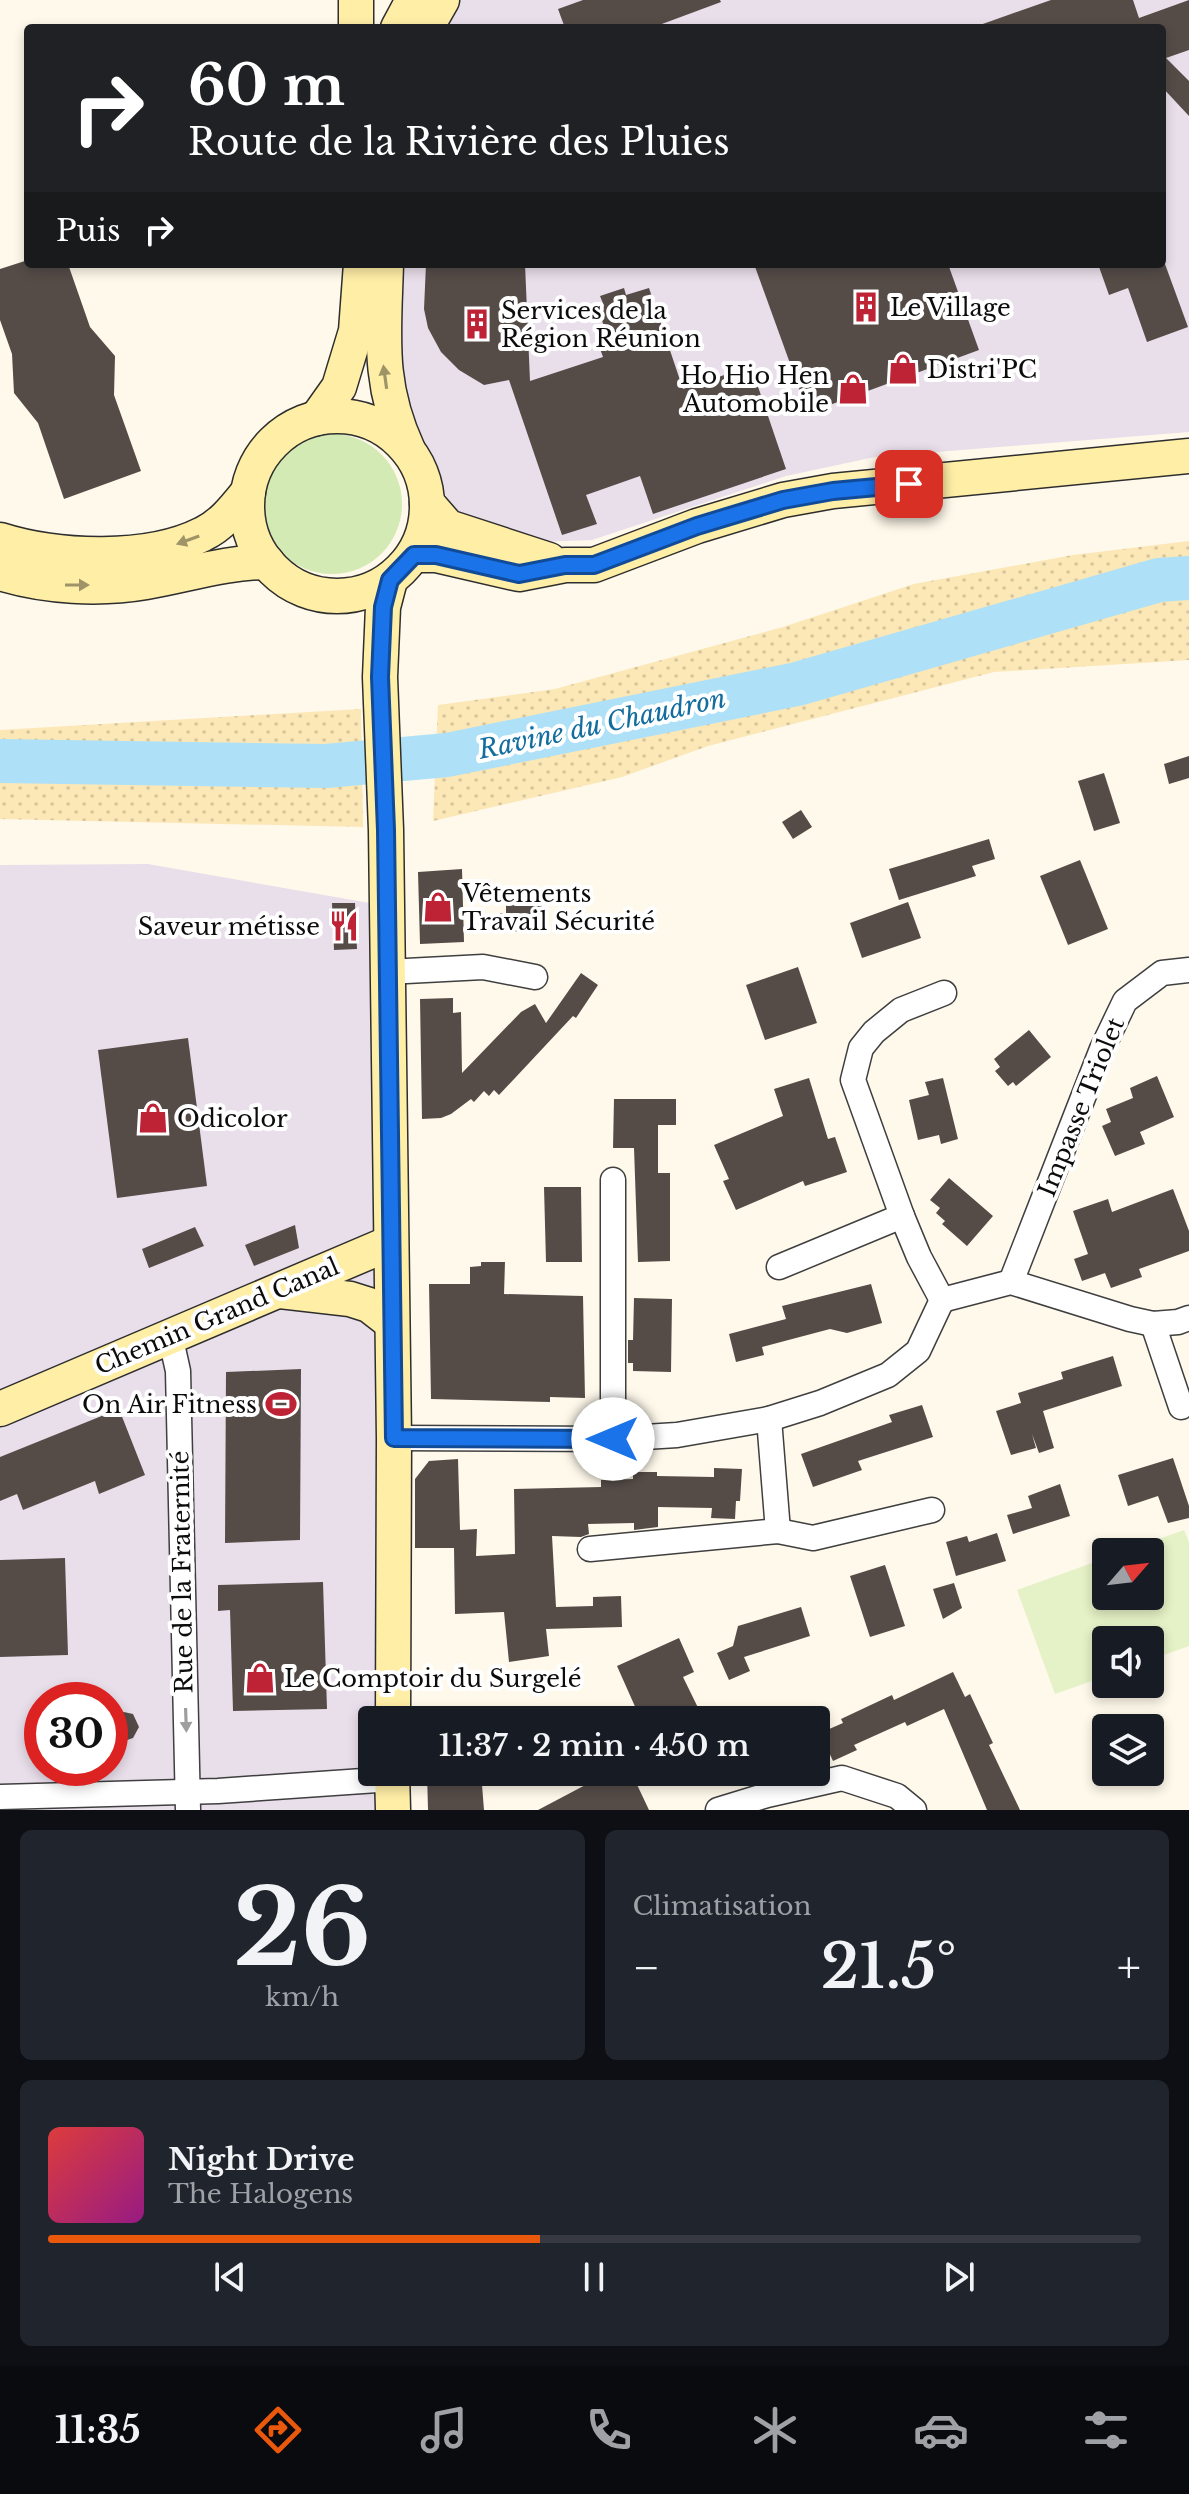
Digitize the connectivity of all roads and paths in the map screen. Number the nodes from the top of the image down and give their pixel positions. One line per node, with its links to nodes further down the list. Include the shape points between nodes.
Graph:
1 (356, 0): 3 (main road)
2 (433, 6): 4 (main road)
3 (356, 24)
4 (404, 24)
5 (361, 268): 7 (main road, via 356,331 339,387)
6 (386, 268): 8 (main road, one-way to 6, via 383,369)
7 (317, 418): 8 (main road, via 351,416 383,428); 10 (main road, via 274,441 260,459)
8 (408, 451): 11 (main road, via 422,476)
9 (1189, 456): 15 (main road, via 833,491 697,526 594,565)
10 (248, 492): 12 (main road, one-way to 12, via 204,534 164,547 97,554); 14 (main road, via 251,533)
11 (427, 503): 13 (main road, via 425,530); 15 (main road, via 448,527)
12 (0, 540)
13 (414, 555): 15 (main road, via 519,574); 17 (main road)
14 (267, 562): 16 (main road, one-way to 14, via 64,585 124,585); 18 (main road, via 309,592)
15 (565, 565)
16 (0, 573)
17 (390, 580): 18 (main road, via 365,593); 19 (main road, via 383,607)
18 (338, 597): 19 (main road, via 370,639)
19 (380, 677): 21 (main road)
20 (1189, 970): 28 (street, Impasse Triolet, via 1162,973 1125,1001)
21 (387, 972): 22 (street, via 483,967); 26 (main road)
22 (535, 977)
23 (944, 993): 25 (street, via 901,1010 874,1032 861,1048 853,1080)
24 (613, 1180): 39 (street)
25 (902, 1216): 27 (street); 30 (street)
26 (390, 1243): 29 (main road, Chemin Grand Canal); 32 (main road)
27 (779, 1267)
28 (1011, 1282): 30 (street); 33 (street)
29 (275, 1290): 32 (main road, via 350,1299 369,1305); 34 (main road, Chemin Grand Canal)
30 (942, 1300): 37 (street, via 918,1351 888,1375)
31 (1189, 1318): 33 (street)
32 (391, 1322): 38 (main road)
33 (1153, 1324): 35 (street)
34 (170, 1335): 36 (main road, Chemin Grand Canal); 46 (street, Rue de la Fraternité, one-way to 46, via 178,1371)
35 (1181, 1407)
36 (0, 1409)
37 (769, 1419): 39 (street, via 677,1435); 41 (street)
38 (394, 1438): 39 (street); 43 (main road)
39 (613, 1439)
40 (932, 1510): 41 (street, via 813,1538)
41 (778, 1531): 42 (street)
42 (590, 1549)
43 (393, 1706)
44 (393, 1787): 46 (street)
45 (0, 1797): 46 (street)
46 (188, 1800)
47 (718, 1810): 48 (street, via 842,1778 897,1796)
48 (914, 1810)

